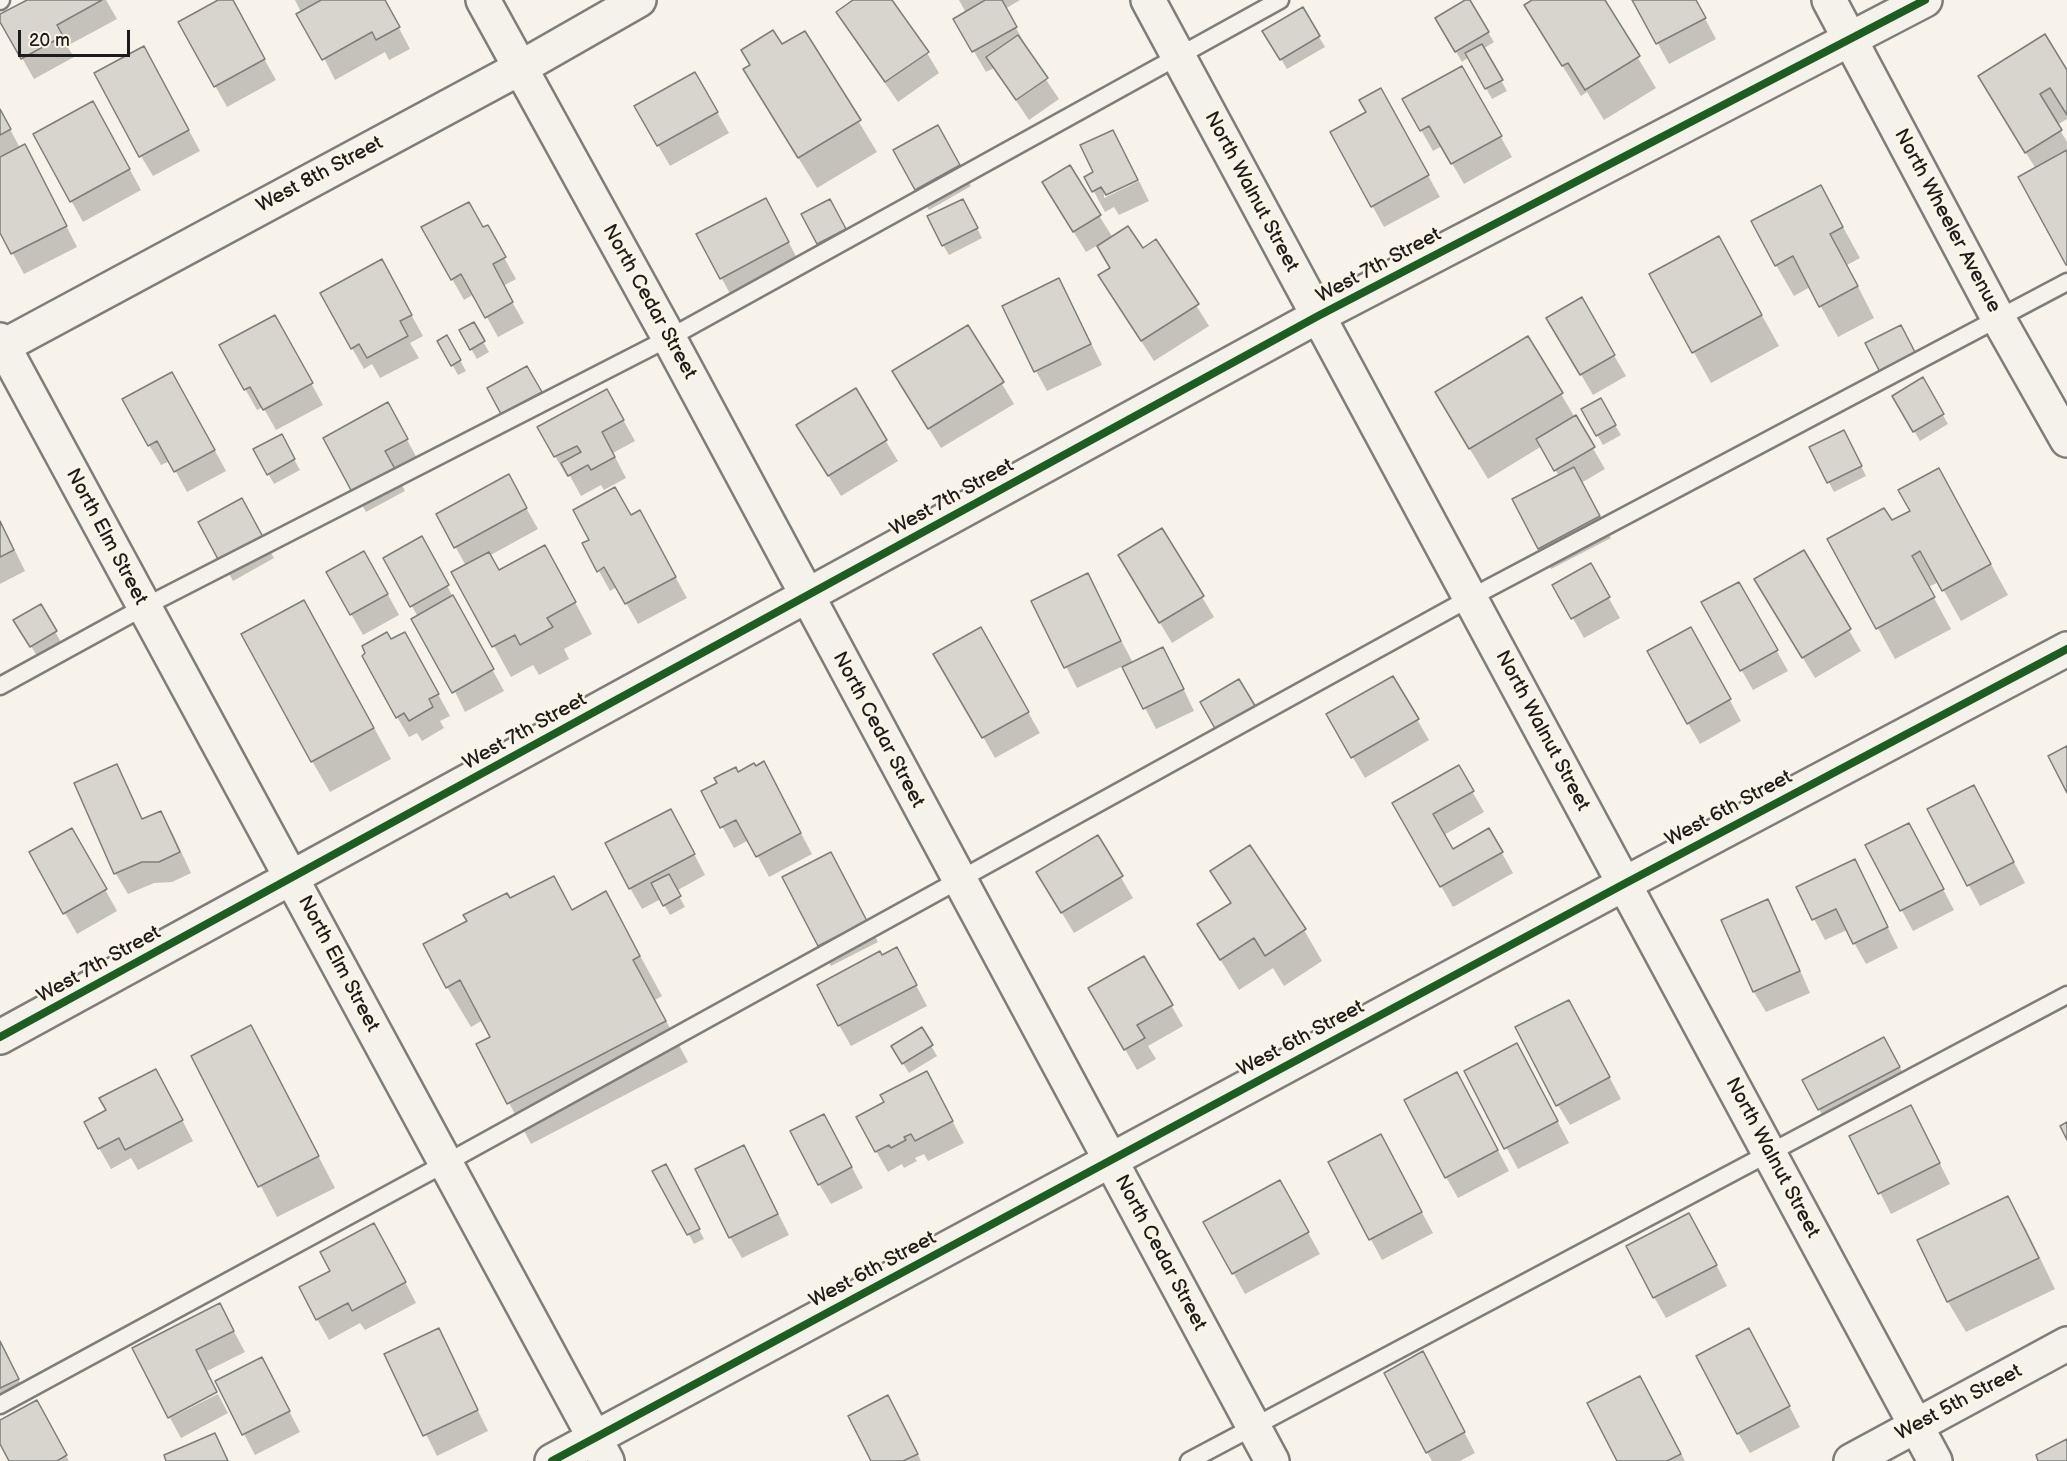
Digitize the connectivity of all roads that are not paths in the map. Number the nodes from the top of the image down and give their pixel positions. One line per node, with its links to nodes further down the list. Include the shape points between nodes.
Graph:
1 (483, 0): 9 (street, North Cedar Street)
2 (639, 0): 9 (street, West 8th Street)
3 (1148, 0): 8 (street, North Walnut Street)
4 (1280, 0): 8 (lane)
5 (1829, 0): 7 (street, North Wheeler Avenue)
6 (1925, 0): 7 (street, West 7th Street)
7 (1850, 39): 11 (street, West 7th Street); 12 (street, North Wheeler Avenue)
8 (1177, 55): 11 (street, North Walnut Street); 13 (lane)
9 (520, 68): 13 (street, North Cedar Street); 14 (street, West 8th Street)
10 (2067, 282): 12 (lane)
11 (1318, 316): 16 (street, West 7th Street); 17 (street, North Walnut Street)
12 (1998, 318): 15 (street, North Wheeler Avenue); 17 (lane)
13 (669, 338): 16 (street, North Cedar Street); 18 (lane)
14 (1, 345): 18 (street, North Elm Street)
15 (2067, 440)
16 (807, 597): 21 (street, West 7th Street); 22 (street, North Cedar Street)
17 (1470, 598): 22 (lane); 23 (street, North Walnut Street)
18 (144, 607): 20 (lane); 21 (street, North Elm Street)
19 (2067, 649): 23 (street, West 6th Street)
20 (0, 687)
21 (292, 878): 25 (street, West 7th Street); 28 (street, North Elm Street)
22 (959, 881): 27 (street, North Cedar Street); 28 (lane)
23 (1624, 884): 26 (street, North Walnut Street); 27 (street, West 6th Street)
24 (2067, 995): 26 (lane)
25 (0, 1037)
26 (1769, 1151): 31 (street, North Walnut Street); 32 (lane)
27 (1110, 1161): 32 (street, North Cedar Street); 33 (street, West 6th Street)
28 (446, 1163): 30 (lane); 33 (street, North Elm Street)
29 (2067, 1344): 31 (street, West 5th Street)
30 (0, 1406)
31 (1916, 1425): 37 (street, West 5th Street); 38 (street, North Walnut Street)
32 (1253, 1427): 35 (lane); 36 (street, North Cedar Street)
33 (601, 1449): 34 (street, West 6th Street)
34 (552, 1461)
35 (1189, 1461)
36 (1272, 1461)
37 (1851, 1461)
38 (1935, 1461)

